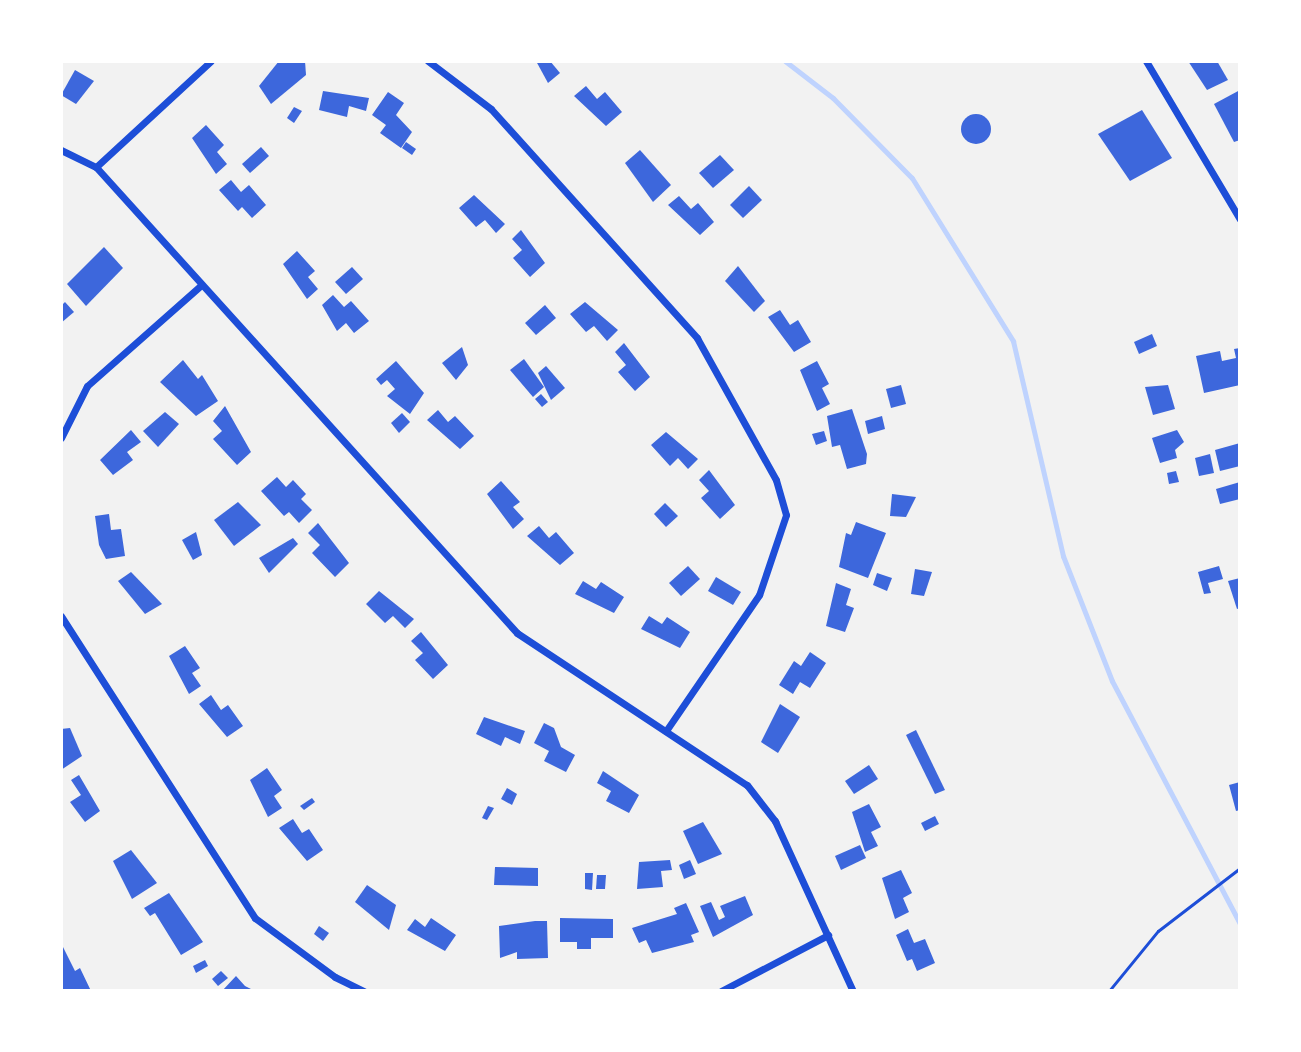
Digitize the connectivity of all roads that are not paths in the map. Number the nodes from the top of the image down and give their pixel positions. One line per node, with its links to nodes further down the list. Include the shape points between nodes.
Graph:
1 (211, 61): 5 (street)
2 (428, 61): 10 (street, via 491,109 696,338 776,480 786,515 759,595)
3 (1146, 61): 6 (street)
4 (61, 150): 5 (street)
5 (96, 167): 7 (street)
6 (1240, 219)
7 (201, 285): 8 (street, via 87,386); 10 (street, via 517,633)
8 (61, 438)
9 (61, 616): 12 (street, via 256,918 335,977)
10 (666, 731): 11 (street, via 736,775 766,807)
11 (828, 935): 13 (street); 14 (street)
12 (365, 991)
13 (721, 991)
14 (853, 991)

